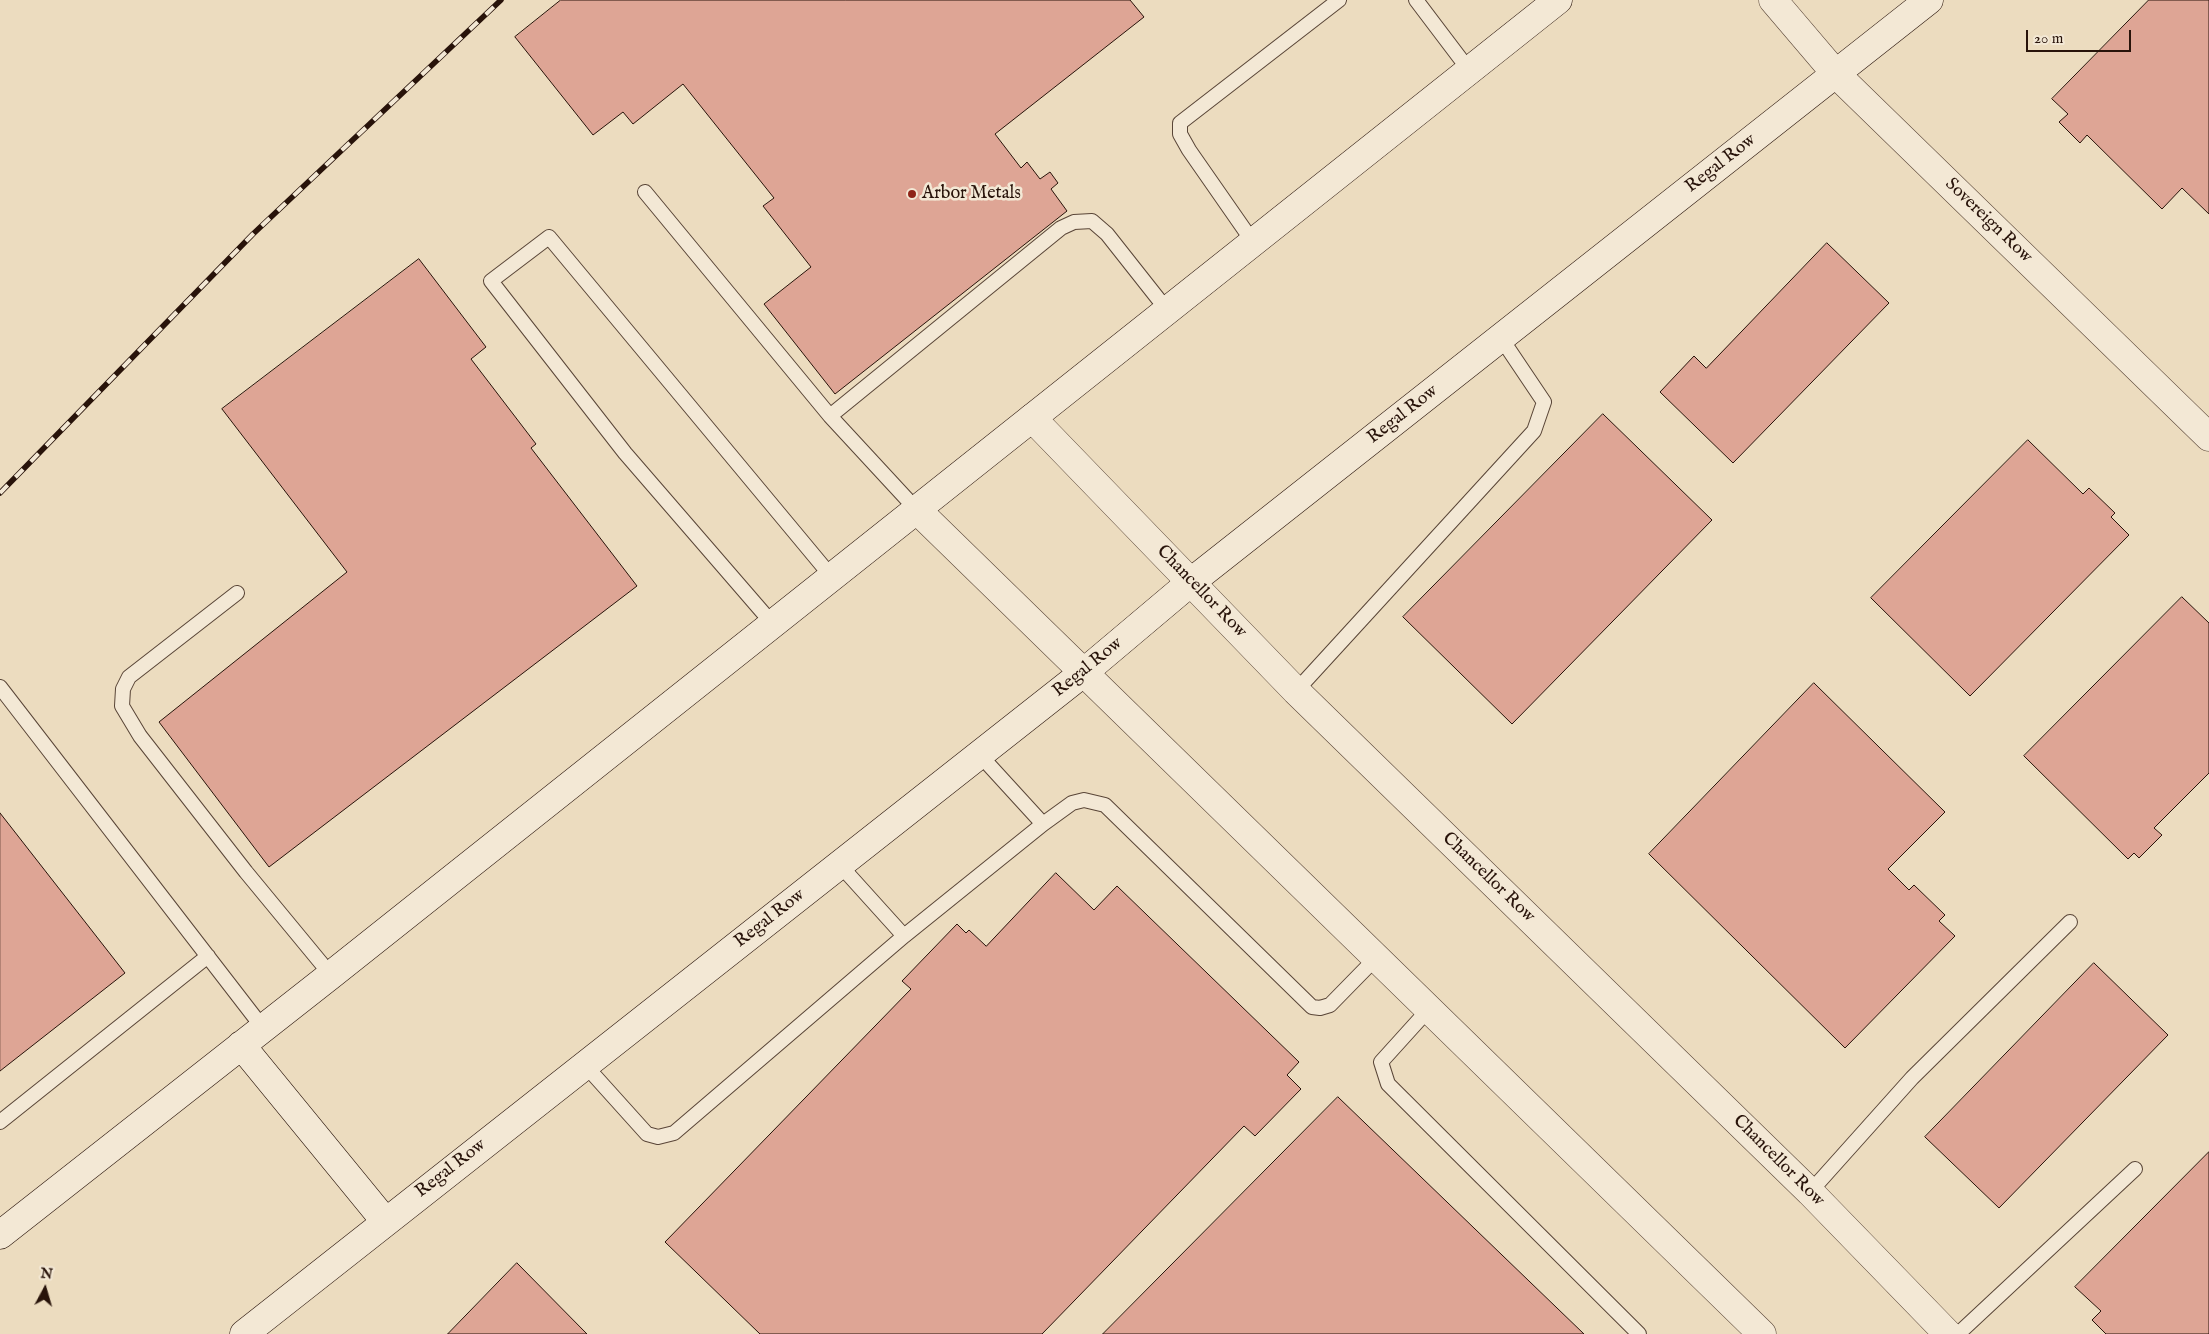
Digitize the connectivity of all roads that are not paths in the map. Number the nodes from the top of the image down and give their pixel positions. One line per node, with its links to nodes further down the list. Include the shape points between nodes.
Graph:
1 (1339, 0): 9 (lane, via 1180,123 1180,134 1189,150)
2 (1416, 0): 6 (lane)
3 (1773, 0): 7 (main road, Sovereign Row)
4 (1929, 0): 7 (main road, Regal Row)
5 (1552, 2): 6 (main road)
6 (1469, 70): 9 (main road)
7 (1836, 74): 11 (main road, Regal Row); 14 (main road, Sovereign Row)
8 (645, 192): 12 (lane)
9 (1253, 242): 10 (main road)
10 (1167, 310): 12 (lane, via 1106,234 1092,222 1074,222 1061,228); 13 (main road)
11 (1501, 338): 17 (main road, Regal Row); 22 (lane, via 1544,402 1534,431)
12 (830, 416): 15 (lane)
13 (1032, 418): 15 (main road); 17 (main road, Chancellor Row)
14 (2209, 437)
15 (916, 510): 16 (main road); 20 (main road)
16 (832, 576): 19 (main road); 19 (lane, via 549,237 491,281 625,453)
17 (1191, 582): 20 (main road, Regal Row); 22 (main road, Chancellor Row)
18 (237, 592): 30 (lane, via 129,677 122,706 140,736)
19 (772, 623): 30 (main road)
20 (1083, 673): 23 (main road, Regal Row); 29 (main road)
21 (0, 687): 28 (lane)
22 (1296, 691): 37 (main road, Chancellor Row)
23 (979, 754): 24 (lane); 25 (main road, Regal Row)
24 (1043, 824): 27 (lane); 29 (lane, via 1072,803 1084,800 1106,805 1312,1007 1330,1005)
25 (839, 864): 27 (lane); 34 (main road, Regal Row)
26 (2070, 922): 37 (lane, via 1912,1078)
27 (904, 936): 34 (lane, via 674,1133 658,1137 647,1134)
28 (208, 956): 32 (lane); 35 (lane)
29 (1376, 958): 31 (main road)
30 (331, 975): 32 (main road)
31 (1428, 1010): 41 (lane, via 1381,1062 1388,1084); 42 (main road)
32 (263, 1028): 33 (main road)
33 (241, 1045): 38 (main road); 39 (main road)
34 (584, 1064): 38 (main road, Regal Row)
35 (0, 1122)
36 (2135, 1169): 44 (lane)
37 (1810, 1192): 43 (main road, Chancellor Row)
38 (385, 1221): 40 (main road, Regal Row)
39 (0, 1235)
40 (244, 1334)
41 (1639, 1334)
42 (1762, 1334)
43 (1948, 1334)
44 (1958, 1334)

